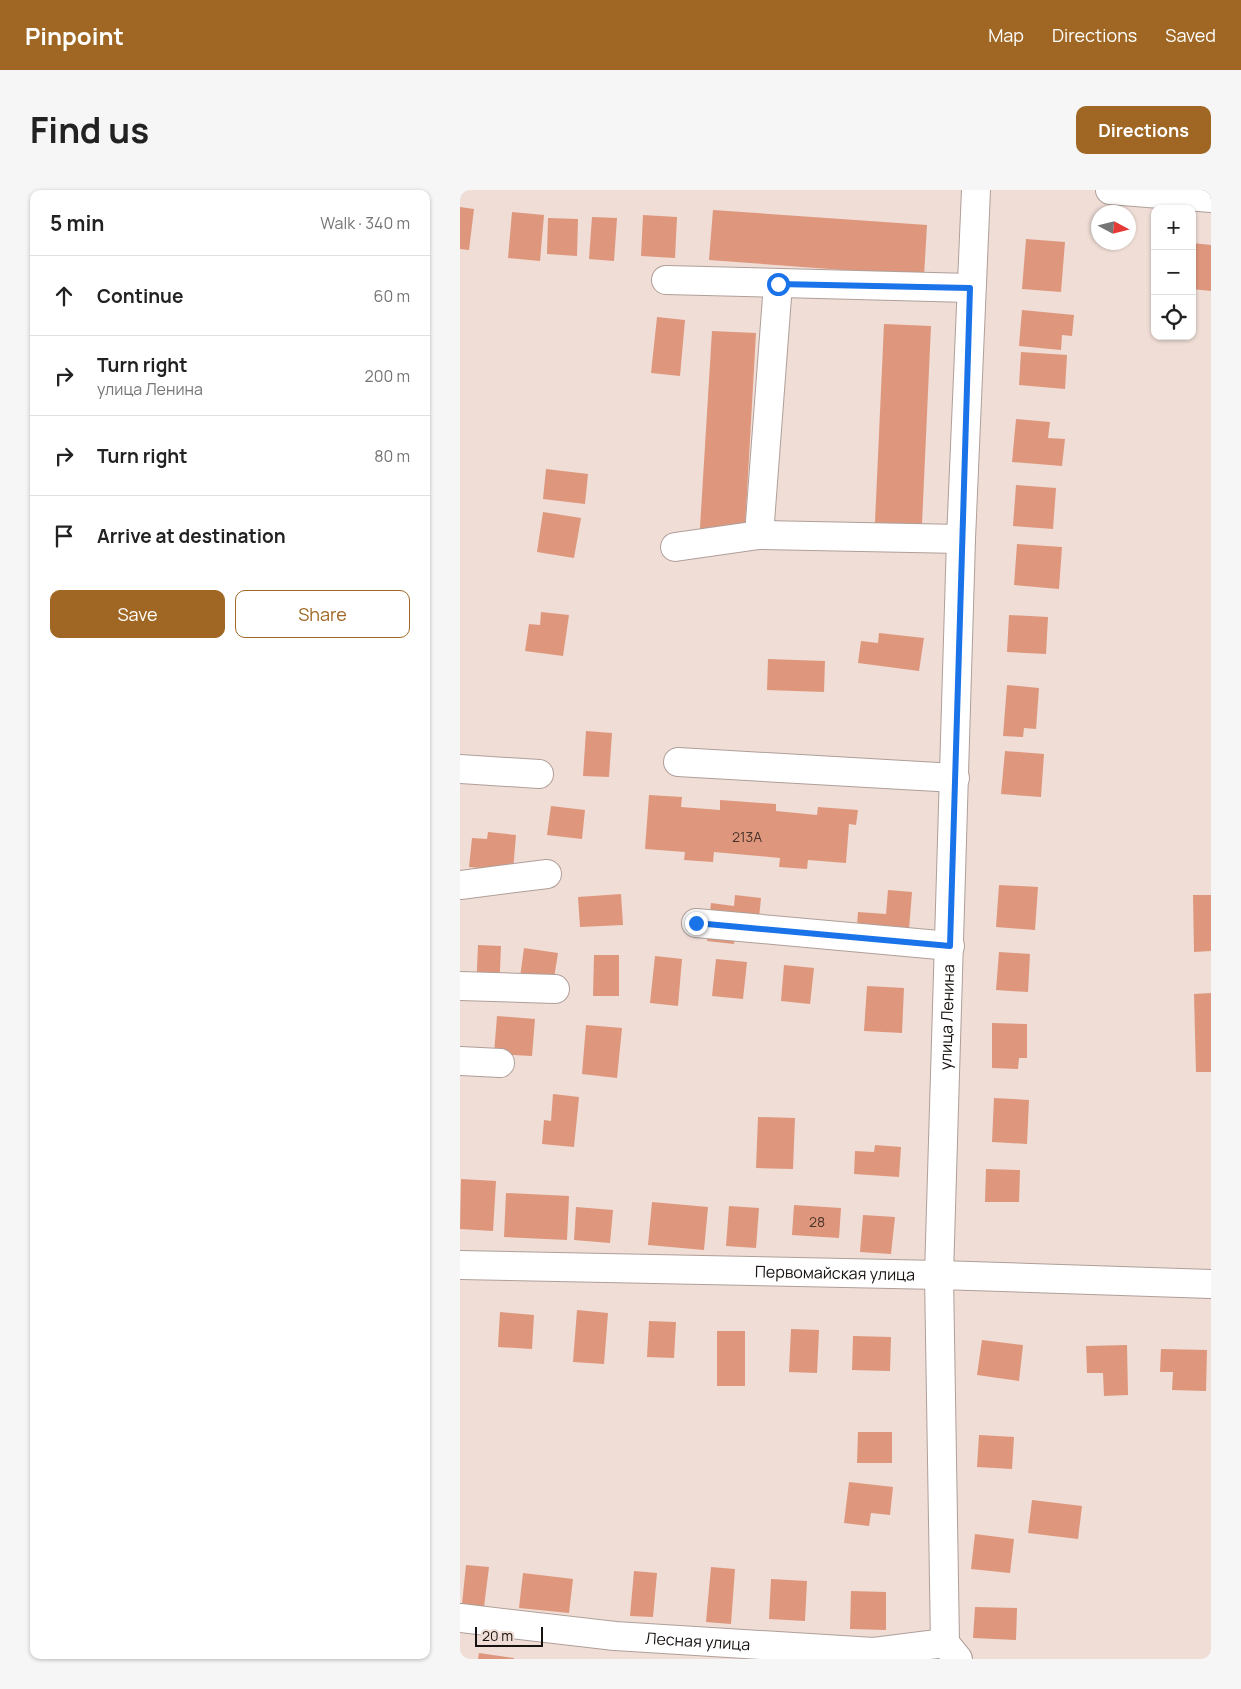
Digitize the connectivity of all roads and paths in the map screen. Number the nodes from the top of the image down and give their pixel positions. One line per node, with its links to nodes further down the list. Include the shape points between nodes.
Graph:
1 (976, 190): 6 (street, улица Ленина)
2 (1110, 190): 3 (street)
3 (1211, 198)
4 (666, 280): 5 (street)
5 (778, 284): 6 (street); 7 (street)
6 (970, 288): 8 (street, улица Ленина)
7 (759, 536): 8 (street); 9 (street)
8 (961, 539): 13 (street, улица Ленина)
9 (675, 547)
10 (678, 762): 13 (street)
11 (460, 769): 12 (street)
12 (539, 774)
13 (956, 778): 17 (street, улица Ленина)
14 (547, 874): 15 (street)
15 (460, 886)
16 (696, 923): 17 (street)
17 (950, 946): 23 (street, улица Ленина)
18 (460, 986): 19 (street)
19 (555, 989)
20 (460, 1061): 21 (street)
21 (500, 1064)
22 (460, 1265): 23 (street, Первомайская улица)
23 (940, 1275): 24 (street, Первомайская улица); 26 (street, улица Ленина)
24 (1211, 1284)
25 (460, 1618): 26 (street, Лесная улица, via 615,1636 874,1652)
26 (951, 1651)

